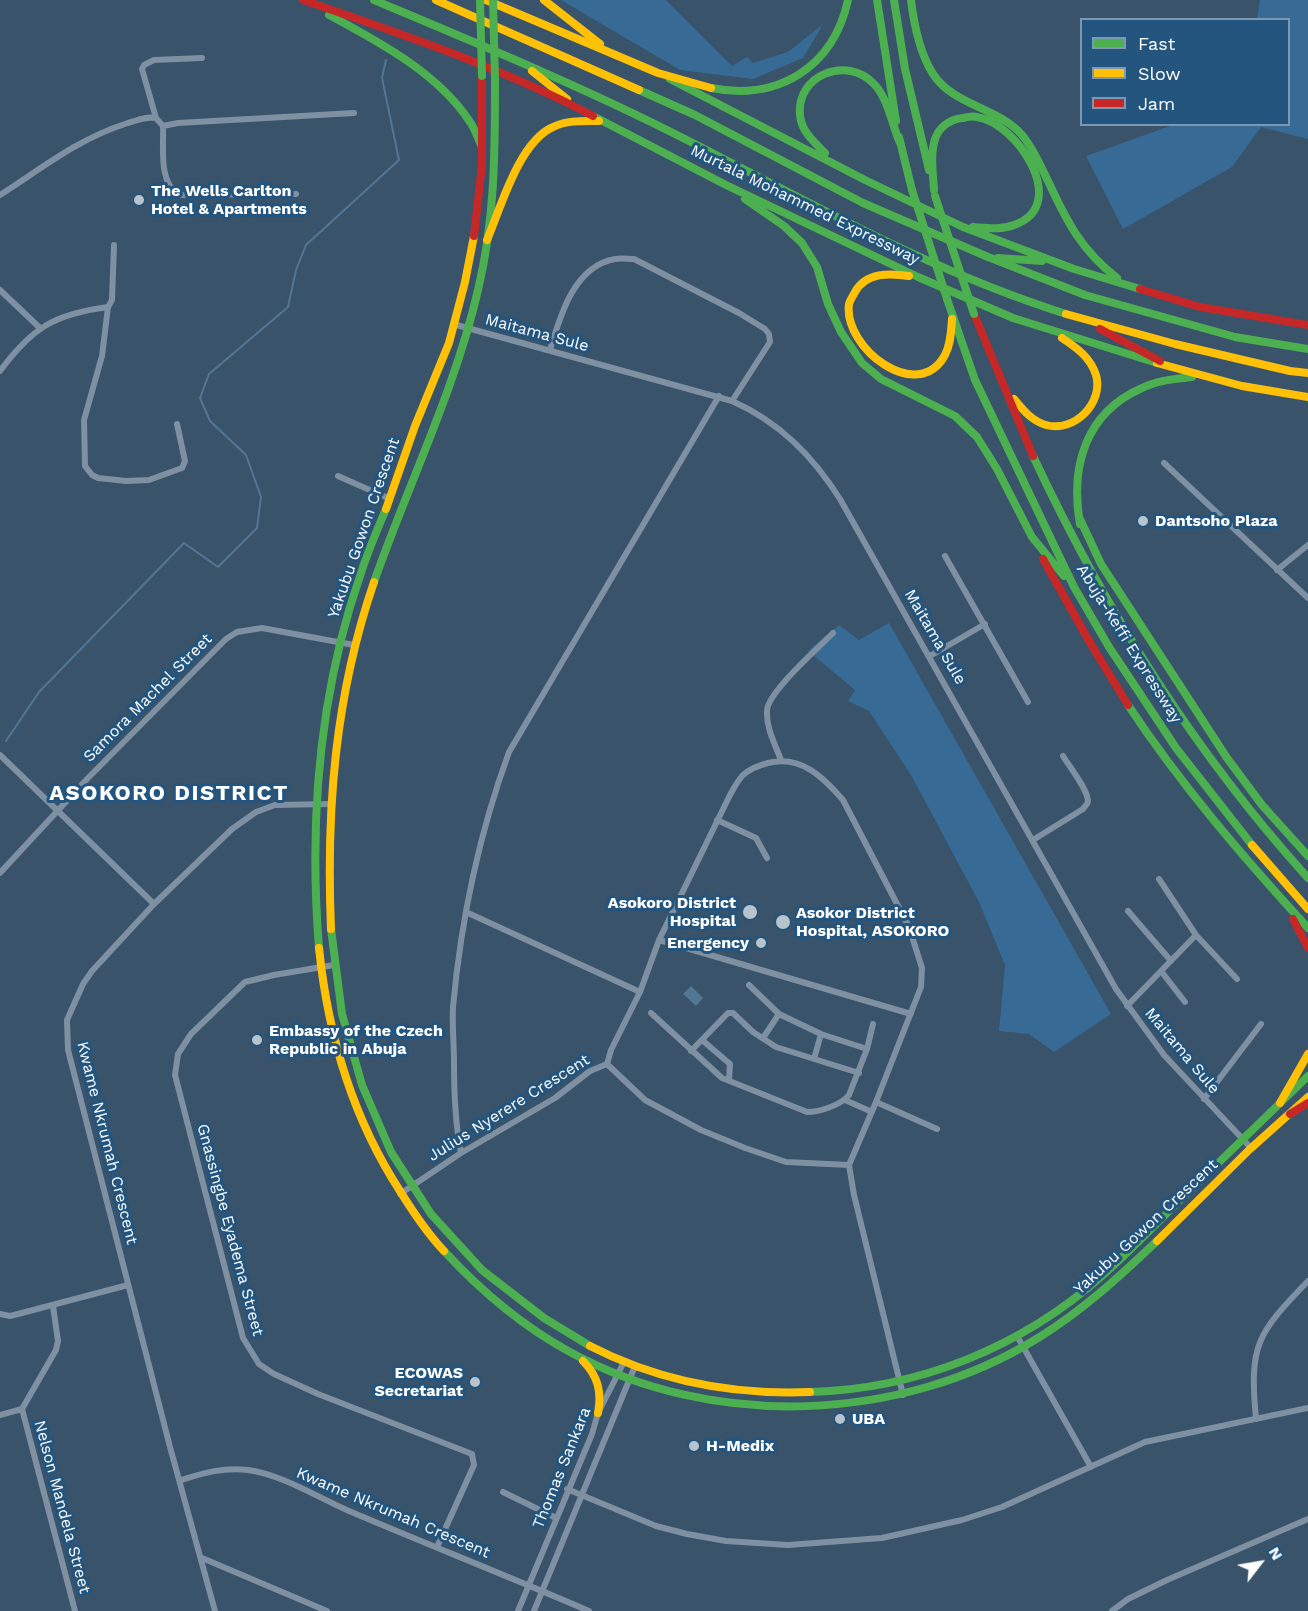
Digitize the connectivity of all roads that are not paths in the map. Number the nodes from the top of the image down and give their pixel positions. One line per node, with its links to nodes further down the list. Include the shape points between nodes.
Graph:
1 (303, 0): 18 (main road, Murtala Mohammed Expressway, via 483,65); 24 (main road, via 363,33 438,88 469,120)
2 (374, 0): 16 (main road, Murtala Mohammed Expressway)
3 (436, 0): 13 (main road, Murtala Mohammed Expressway)
4 (446, 0): 13 (main road)
5 (480, 0): 24 (main road, Yakubu Gowon Crescent, bridge)
6 (486, 0): 14 (main road)
7 (493, 0): 31 (main road, Yakubu Gowon Crescent, bridge, via 495,177)
8 (544, 0): 14 (main road)
9 (849, 0): 17 (main road, via 841,28 830,46 813,64 764,90 720,90)
10 (877, 0): 23 (main road)
11 (894, 0): 27 (main road, via 905,69)
12 (911, 0): 36 (main road, via 917,39 934,75 957,97 1005,120 1020,133 1032,148 1078,242 1095,262)
13 (460, 10): 33 (main road, Murtala Mohammed Expressway, via 695,114 863,203)
14 (612, 54): 17 (main road)
15 (202, 58): 20 (street, via 154,60 144,65)
16 (517, 60): 18 (main road); 40 (main road, Murtala Mohammed Expressway, via 903,249 989,286)
17 (670, 79): 25 (main road)
18 (580, 109): 21 (main road, Murtala Mohammed Expressway)
19 (354, 113): 22 (street)
20 (156, 118): 22 (street); 29 (street, via 143,118 88,139 46,162)
21 (601, 122): 26 (main road, Murtala Mohammed Expressway); 31 (main road, via 574,121 554,127 536,139 524,156)
22 (163, 126): 28 (street, via 165,174 178,195)
23 (900, 143): 25 (main road, via 879,90 862,74 848,69 833,70 807,85 798,115 810,140); 39 (main road, Abuja-Keffi Expressway, bridge)
24 (482, 147): 41 (main road, Yakubu Gowon Crescent, via 476,221)
25 (865, 180): 30 (main road)
26 (726, 185): 35 (main road, Murtala Mohammed Expressway); 62 (main road, via 802,243 817,267 841,332 862,363 881,379 956,416 977,437)
27 (935, 193): 30 (main road, via 934,144 943,126 953,119 966,115 989,119 1021,145 1040,189 1033,211 1018,224 1001,228); 50 (main road, Abuja-Keffi Expressway, bridge, via 950,246)
28 (296, 194)
29 (0, 195)
30 (963, 226): 34 (main road)
31 (487, 240): 44 (main road, Yakubu Gowon Crescent)
32 (114, 245): 38 (street, via 112,300)
33 (988, 257): 34 (main road); 46 (main road, Murtala Mohammed Expressway, via 1085,295 1235,337)
34 (1054, 261): 36 (main road)
35 (918, 277): 39 (main road, via 879,274 853,292 849,317 864,346 888,368 916,376 936,368 943,358); 45 (main road, Murtala Mohammed Expressway)
36 (1124, 284): 42 (main road, via 1200,307)
37 (0, 290): 43 (street)
38 (108, 307): 43 (street); 56 (street, via 102,356 84,420 85,466 98,478 126,481 149,480 182,468 185,461)
39 (953, 315): 63 (main road, Abuja-Keffi Expressway, via 975,380)
40 (1084, 320): 49 (main road); 51 (main road, Murtala Mohammed Expressway, via 1150,339)
41 (453, 324): 44 (street, Maitama Sule); 59 (main road, Yakubu Gowon Crescent)
42 (1308, 325)
43 (39, 328): 48 (street)
44 (469, 328): 47 (street, Maitama Sule); 77 (main road, Yakubu Gowon Crescent, via 374,580)
45 (1052, 332): 49 (main road, Murtala Mohammed Expressway); 50 (main road, via 1081,351 1097,377 1092,404 1079,419 1054,427 1035,422 1020,408)
46 (1308, 349)
47 (550, 350): 53 (street, Maitama Sule); 55 (street, via 570,294 581,280 614,259 634,259 739,313 769,334 770,342)
48 (0, 371)
49 (1181, 371): 52 (main road, Murtala Mohammed Expressway)
50 (998, 373): 61 (main road, Abuja-Keffi Expressway)
51 (1308, 374)
52 (1204, 377): 54 (main road, Murtala Mohammed Expressway); 60 (main road, via 1155,382 1137,389 1102,414 1082,450 1076,494)
53 (719, 396): 55 (street, Maitama Sule); 97 (street, via 509,752 474,866)
54 (1308, 397)
55 (732, 401): 78 (street, Maitama Sule, via 775,425 812,458)
56 (177, 424)
57 (1164, 463): 70 (street)
58 (338, 476): 59 (street)
59 (390, 499): 76 (main road, Yakubu Gowon Crescent, via 360,576)
60 (1079, 517): 64 (main road); 68 (main road, Abuja-Keffi Expressway)
61 (1068, 528): 64 (main road); 67 (main road, Abuja-Keffi Expressway)
62 (1032, 537): 69 (main road); 73 (main road, Abuja-Keffi Expressway)
63 (1050, 538): 69 (main road); 71 (main road, Abuja-Keffi Expressway)
64 (1083, 543): 67 (main road); 68 (main road)
65 (1308, 545): 70 (street)
66 (945, 556): 74 (street)
67 (1088, 564): 91 (main road, Abuja-Keffi Expressway, via 1137,649 1215,765 1253,816)
68 (1101, 564): 88 (main road, Abuja-Keffi Expressway, via 1227,758)
69 (1056, 567): 71 (main road); 73 (main road)
70 (1277, 570): 72 (street)
71 (1074, 587): 95 (main road, Abuja-Keffi Expressway, via 1176,748)
72 (1308, 598)
73 (1064, 599): 93 (main road, Abuja-Keffi Expressway, via 1174,771)
74 (985, 624): 78 (street); 79 (street)
75 (833, 633): 82 (street, via 776,691 766,708)
76 (341, 642): 77 (street, Samora Machel Street); 83 (main road, Yakubu Gowon Crescent, via 323,729); 85 (street, Samora Machel Street, via 262,628 237,632)
77 (354, 645): 84 (main road, Yakubu Gowon Crescent, via 338,725)
78 (930, 656): 87 (street, Maitama Sule)
79 (1028, 702)
80 (0, 755): 85 (street)
81 (1063, 756): 87 (street, via 1084,791 1087,805)
82 (781, 760): 86 (street, Julius Nyerere Crescent, via 759,765 743,775); 113 (street, via 810,770 829,783 843,800 909,927 922,968 921,987)
83 (316, 803): 84 (street, Kwame Nkrumah Crescent); 94 (street, Kwame Nkrumah Crescent, via 274,805 256,812 232,829); 104 (main road, Yakubu Gowon Crescent, via 315,878)
84 (330, 804): 103 (main road, Yakubu Gowon Crescent, via 328,892)
85 (57, 811): 90 (street, Samora Machel Street); 94 (street)
86 (717, 820): 89 (street, via 756,838); 100 (street, Julius Nyerere Crescent)
87 (1033, 840): 110 (street, Maitama Sule)
88 (1308, 856)
89 (767, 858)
90 (0, 873)
91 (1308, 878)
92 (1159, 879): 99 (street)
93 (1279, 896): 98 (main road, Abuja-Keffi Expressway); 101 (main road)
94 (154, 904): 143 (street, Kwame Nkrumah Crescent, via 92,971 68,1020 68,1050)
95 (1308, 909)
96 (1128, 911): 102 (street)
97 (466, 912): 108 (street); 138 (street, via 453,1007 455,1109)
98 (1308, 928)
99 (1196, 934): 102 (street); 106 (street)
100 (659, 940): 108 (street, Julius Nyerere Crescent); 113 (street)
101 (1308, 948)
102 (1170, 961): 105 (street)
103 (334, 965): 104 (street, Gnassingbe Eyadema Street); 140 (main road, Yakubu Gowon Crescent, via 342,1017 358,1076)
104 (321, 967): 141 (main road, Yakubu Gowon Crescent, via 328,1021 345,1081); 167 (street, Gnassingbe Eyadema Street, via 245,982 191,1034 182,1046 175,1075 243,1338 259,1364 318,1394 468,1451 474,1458)
105 (1161, 971): 109 (street); 110 (street)
106 (1237, 979)
107 (749, 985): 112 (street)
108 (640, 992): 123 (street, Julius Nyerere Crescent)
109 (1185, 1002)
110 (1127, 1006): 128 (street, Maitama Sule, via 1164,1055)
111 (651, 1014): 120 (street)
112 (779, 1014): 116 (street); 117 (street)
113 (911, 1014): 130 (street)
114 (873, 1024): 119 (street)
115 (1261, 1024): 128 (street)
116 (821, 1034): 119 (street); 122 (street)
117 (763, 1038): 118 (street, via 728,1013); 122 (street, via 776,1047)
118 (702, 1040): 120 (street); 126 (street, via 730,1064)
119 (867, 1049): 124 (street)
120 (691, 1051): 126 (street)
121 (1308, 1054): 131 (main road)
122 (814, 1059): 124 (street)
123 (607, 1064): 138 (street, Julius Nyerere Crescent); 139 (street, via 645,1100 701,1130 786,1162)
124 (859, 1073): 129 (street)
125 (1308, 1076): 131 (main road, Yakubu Gowon Crescent)
126 (729, 1080): 129 (street, via 807,1112)
127 (1308, 1097): 134 (main road, Yakubu Gowon Crescent)
128 (1204, 1098): 136 (street, Maitama Sule)
129 (845, 1100): 133 (street)
130 (876, 1102): 133 (street); 135 (street)
131 (1280, 1103): 136 (main road, Yakubu Gowon Crescent)
132 (1308, 1103): 134 (main road)
133 (872, 1112): 139 (street)
134 (1290, 1114): 137 (main road, Yakubu Gowon Crescent)
135 (937, 1129)
136 (1242, 1140): 137 (street, Maitama Sule); 146 (main road, Yakubu Gowon Crescent, via 1103,1275)
137 (1251, 1148): 147 (main road, Yakubu Gowon Crescent, via 1090,1303)
138 (461, 1153): 140 (street, Julius Nyerere Crescent)
139 (849, 1165): 153 (street)
140 (412, 1187): 141 (street, Julius Nyerere Crescent); 149 (main road, Yakubu Gowon Crescent, via 447,1236 504,1290 565,1332)
141 (400, 1194): 148 (main road, Yakubu Gowon Crescent, via 454,1264 546,1338)
142 (1308, 1281): 159 (street, via 1260,1339 1253,1383)
143 (128, 1286): 144 (street); 161 (street, Kwame Nkrumah Crescent)
144 (53, 1306): 145 (street, via 10,1316); 156 (street, via 56,1350)
145 (0, 1314)
146 (1017, 1336): 147 (street); 153 (main road, Yakubu Gowon Crescent, via 968,1359)
147 (1023, 1348): 154 (main road, Yakubu Gowon Crescent, via 958,1377); 160 (street)
148 (578, 1356): 151 (main road, Yakubu Gowon Crescent); 157 (main road, via 596,1376 600,1389)
149 (624, 1362): 150 (main road, Yakubu Gowon Crescent); 151 (street, Thomas Sankara)
150 (635, 1366): 152 (street); 153 (main road, Yakubu Gowon Crescent, via 702,1386 765,1391 843,1390)
151 (618, 1374): 152 (main road, Yakubu Gowon Crescent); 157 (street, Thomas Sankara)
152 (630, 1379): 154 (main road, Yakubu Gowon Crescent, via 699,1398 746,1405 821,1406); 164 (street)
153 (900, 1382): 154 (street)
154 (903, 1395)
155 (1308, 1408): 159 (street)
156 (22, 1409): 158 (street); 171 (street, Nelson Mandela Street)
157 (598, 1413): 162 (street, Thomas Sankara)
158 (0, 1415)
159 (1256, 1419): 160 (street, via 1145,1442)
160 (1091, 1467): 164 (street, via 1002,1507 962,1520 882,1538 799,1545 755,1544 687,1534 656,1526)
161 (181, 1480): 167 (street, Kwame Nkrumah Crescent, via 215,1469 251,1471); 168 (street, Kwame Nkrumah Crescent)
162 (567, 1489): 164 (street); 165 (street, Thomas Sankara)
163 (503, 1492): 165 (street)
164 (580, 1495): 170 (street)
165 (556, 1518): 169 (street, Thomas Sankara)
166 (1308, 1519): 177 (street, via 1167,1580)
167 (437, 1547): 169 (street, Kwame Nkrumah Crescent)
168 (202, 1558): 172 (street, Kwame Nkrumah Crescent); 173 (street)
169 (529, 1585): 170 (street, Kwame Nkrumah Crescent); 174 (street, Thomas Sankara)
170 (543, 1591): 175 (street); 176 (street, Kwame Nkrumah Crescent)
171 (75, 1611)
172 (215, 1611)
173 (327, 1611)
174 (518, 1611)
175 (534, 1611)
176 (589, 1611)
177 (1112, 1611)

